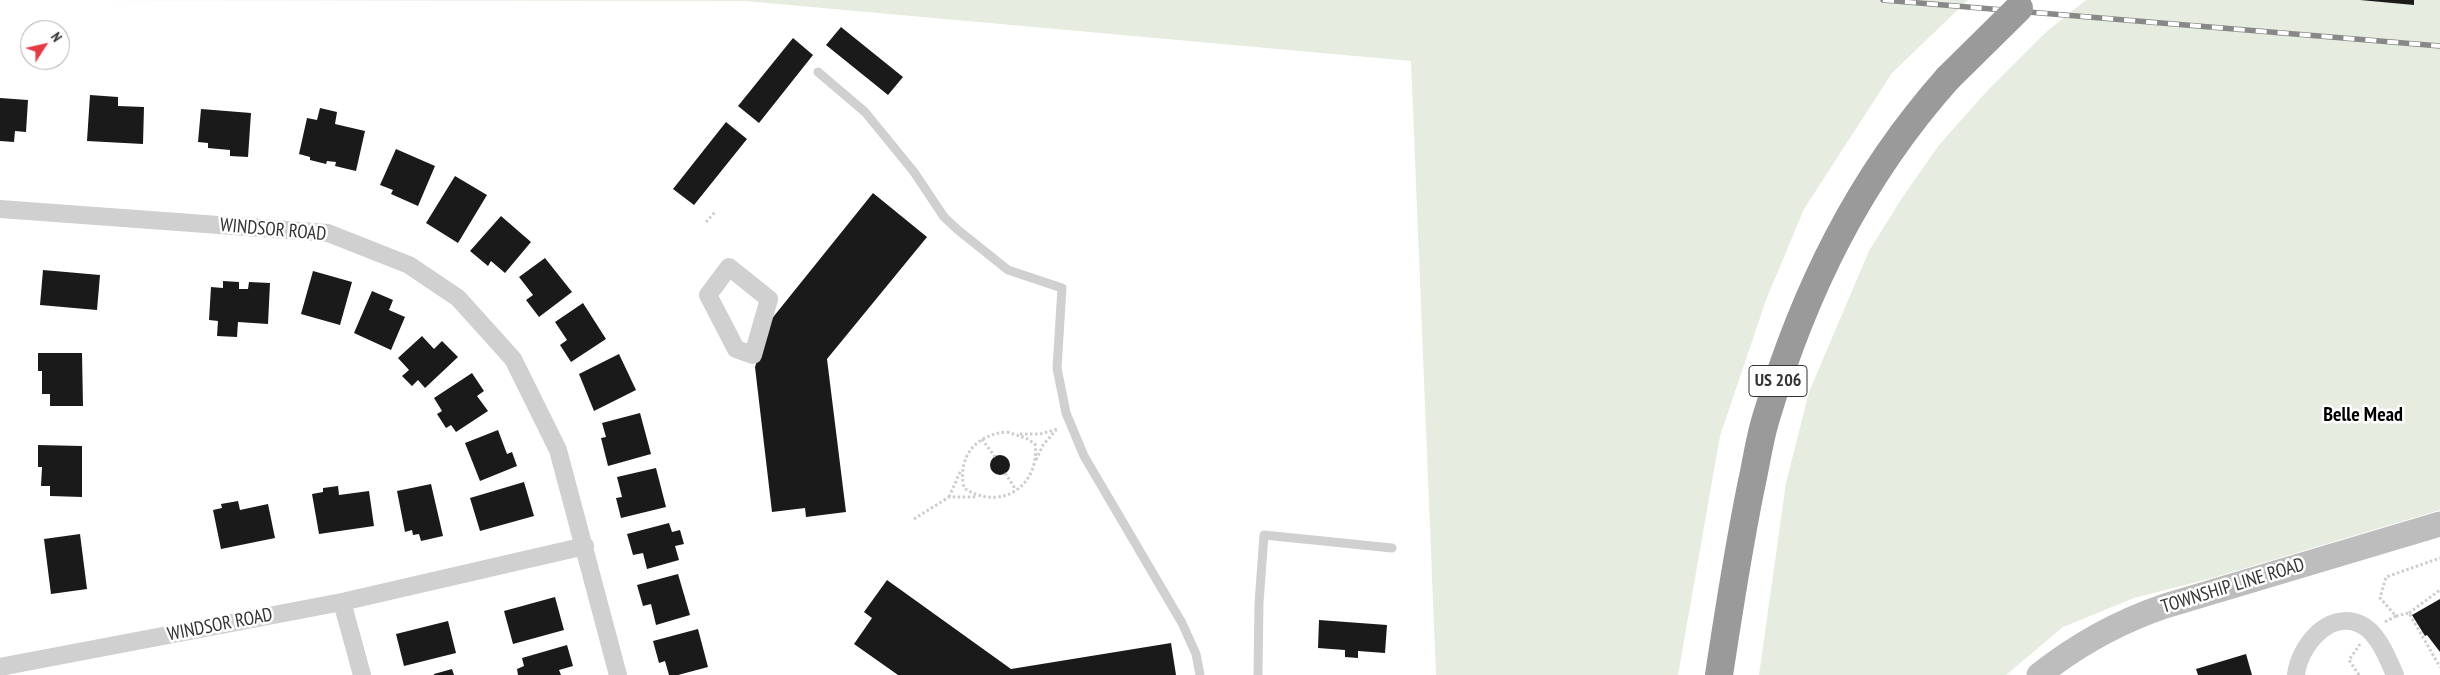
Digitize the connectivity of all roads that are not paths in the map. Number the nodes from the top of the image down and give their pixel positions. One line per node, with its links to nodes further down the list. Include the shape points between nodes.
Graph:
1 (2022, 3): 14 (highway, US 206, bridge, via 1914,116 1877,168 1822,266 1765,420 1743,524)
2 (818, 72): 12 (lane, via 865,112 914,172 944,217 958,230 1008,270 1062,288 1057,368 1066,413 1084,456 1182,623 1196,654)
3 (0, 209): 6 (street, WINDSOR ROAD, via 328,232 409,265 458,298 513,359 558,450)
4 (729, 267): 4 (street, via 769,299 753,355 736,350 708,295)
5 (2440, 524): 15 (street, TOWNSHIP LINE ROAD, via 2128,619 2090,638)
6 (585, 546): 8 (street, WINDSOR ROAD); 11 (street, WINDSOR ROAD)
7 (1392, 548): 13 (lane, via 1264,535)
8 (342, 602): 9 (street, WINDSOR ROAD); 10 (street)
9 (0, 667)
10 (362, 675)
11 (618, 675)
12 (1200, 675)
13 (1258, 675)
14 (1719, 675)
15 (2038, 675)
16 (2296, 675): 17 (street, via 2297,662 2314,635 2342,622 2360,624 2370,632 2384,651)
17 (2395, 675)

